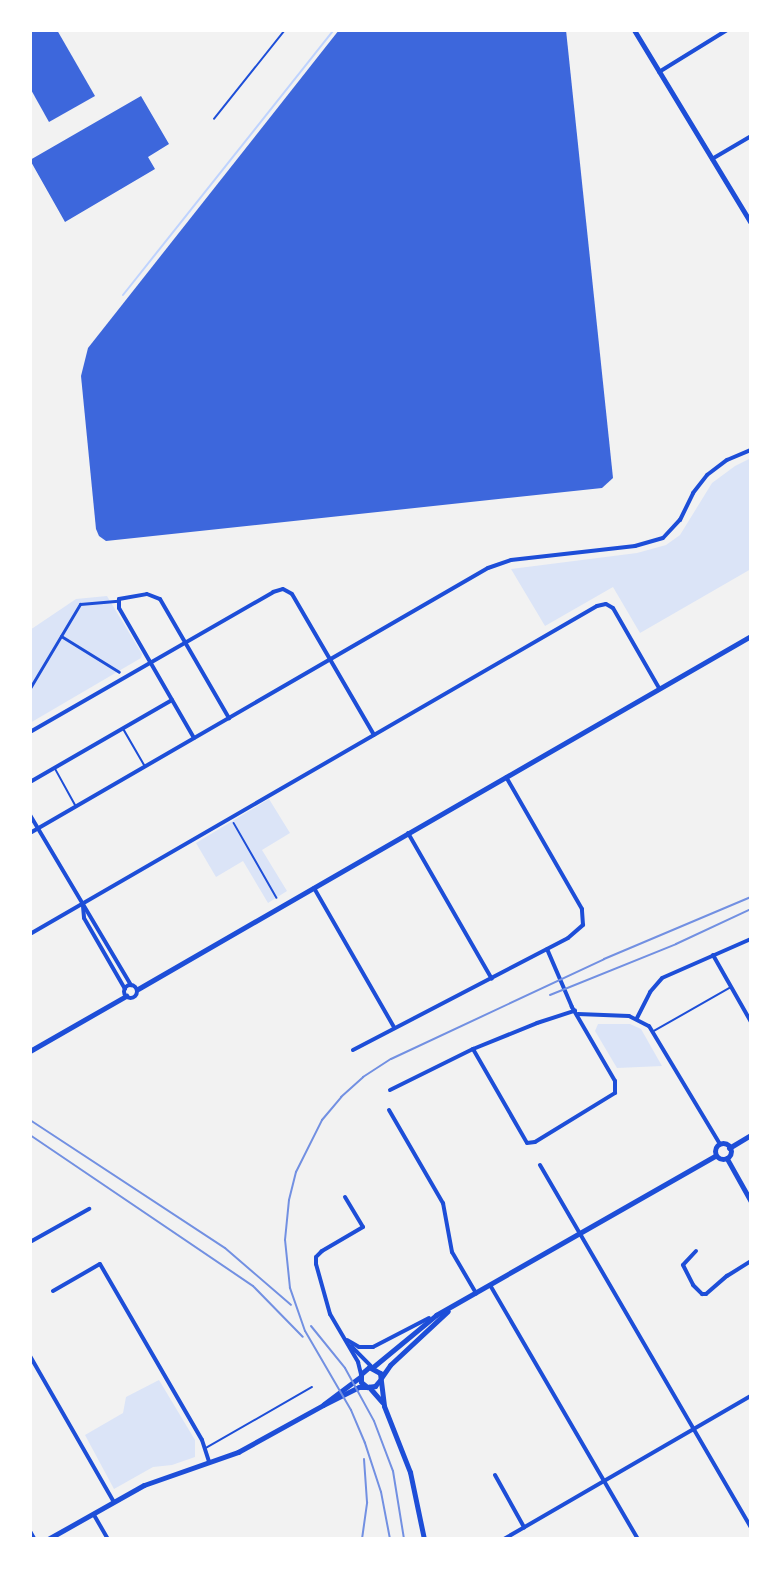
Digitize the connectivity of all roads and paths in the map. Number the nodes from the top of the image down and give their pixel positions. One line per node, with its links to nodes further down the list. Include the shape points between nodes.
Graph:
1 (285, 30): 5 (lane)
2 (633, 30): 4 (main road)
3 (727, 30): 4 (street)
4 (659, 72): 7 (main road)
5 (214, 119)
6 (751, 136): 7 (street)
7 (712, 159): 8 (main road)
8 (751, 223)
9 (751, 450): 16 (street, via 707,476 693,493 680,520 663,538 635,546 499,563)
10 (118, 601): 12 (street, via 80,604); 15 (street, via 151,594 160,599); 17 (street)
11 (64, 620): 12 (street)
12 (69, 623): 13 (street)
13 (61, 636): 18 (street); 19 (street)
14 (751, 636): 20 (street)
15 (185, 642): 16 (street, via 283,589 292,594); 17 (street); 22 (street)
16 (329, 660): 22 (street); 25 (street)
17 (150, 662): 21 (street); 24 (street)
18 (119, 672)
19 (30, 688)
20 (659, 688): 25 (street, via 619,616 606,604); 29 (street)
21 (172, 700): 23 (street); 26 (street)
22 (229, 718): 26 (street)
23 (123, 728): 27 (lane); 28 (street)
24 (30, 732)
25 (374, 735): 39 (street)
26 (194, 739): 27 (street)
27 (145, 767): 31 (street)
28 (55, 768): 30 (street); 31 (lane)
29 (506, 777): 36 (street); 42 (street, via 582,909 584,922 580,929)
30 (30, 782)
31 (76, 806): 34 (street)
32 (30, 815): 34 (street)
33 (234, 823): 38 (path)
34 (38, 828): 35 (street); 39 (street)
35 (30, 833)
36 (408, 833): 37 (street); 44 (street)
37 (314, 888): 48 (street); 53 (street)
38 (277, 898)
39 (82, 905): 40 (street); 45 (street); 47 (street, via 84,918)
40 (30, 934)
41 (751, 939): 43 (street)
42 (547, 949): 44 (street); 50 (street)
43 (713, 955): 46 (street); 51 (street, via 655,984)
44 (492, 979): 53 (street)
45 (131, 985): 47 (street); 48 (street)
46 (731, 987): 52 (street); 54 (lane)
47 (125, 989): 49 (street)
48 (138, 989): 49 (street, via 135,998)
49 (126, 996): 57 (street)
50 (576, 1013): 51 (street); 55 (street, via 537,1023); 55 (street, via 615,1081 615,1093 535,1142 527,1143)
51 (637, 1018): 54 (street)
52 (751, 1022)
53 (394, 1027): 56 (street)
54 (654, 1032): 61 (street)
55 (473, 1048): 58 (street)
56 (353, 1050)
57 (30, 1052)
58 (390, 1090)
59 (389, 1110): 75 (street, via 443,1203 452,1252)
60 (751, 1135): 62 (main road)
61 (720, 1144): 62 (main road); 63 (main road)
62 (729, 1148): 64 (main road)
63 (716, 1155): 64 (main road); 69 (main road)
64 (727, 1158): 67 (street)
65 (540, 1165): 69 (street)
66 (345, 1197): 78 (street, via 363,1227 322,1251 315,1261 325,1301)
67 (751, 1201)
68 (89, 1209): 70 (street)
69 (579, 1234): 73 (main road); 86 (street)
70 (30, 1242)
71 (696, 1251): 72 (street, via 683,1265 702,1294)
72 (751, 1261)
73 (490, 1285): 75 (main road); 90 (street)
74 (52, 1291): 87 (street, via 100,1264)
75 (476, 1293): 76 (main road)
76 (451, 1308): 77 (main road); 81 (main road, via 390,1365)
77 (436, 1315): 78 (street, via 373,1347 359,1347); 80 (main road)
78 (345, 1339): 80 (street); 82 (street, via 358,1362)
79 (30, 1356): 91 (street)
80 (372, 1367): 81 (main road, via 379,1371); 82 (main road, via 364,1369)
81 (381, 1379): 82 (main road, via 375,1386); 85 (main road)
82 (363, 1382): 85 (main road); 88 (main road, via 255,1444)
83 (312, 1387): 87 (lane)
84 (751, 1396): 86 (street)
85 (384, 1406): 99 (main road, via 410,1472)
86 (694, 1428): 90 (street); 94 (street)
87 (205, 1448): 88 (street)
88 (210, 1464): 91 (main road, via 152,1482)
89 (495, 1475): 93 (street)
90 (604, 1480): 93 (street); 101 (street)
91 (114, 1502): 92 (main road)
92 (94, 1515): 97 (main road); 98 (street)
93 (524, 1527): 100 (street)
94 (751, 1527)
95 (30, 1532): 96 (street)
96 (34, 1539)
97 (48, 1539)
98 (108, 1539)
99 (424, 1539)
100 (504, 1539)
101 (638, 1539)

